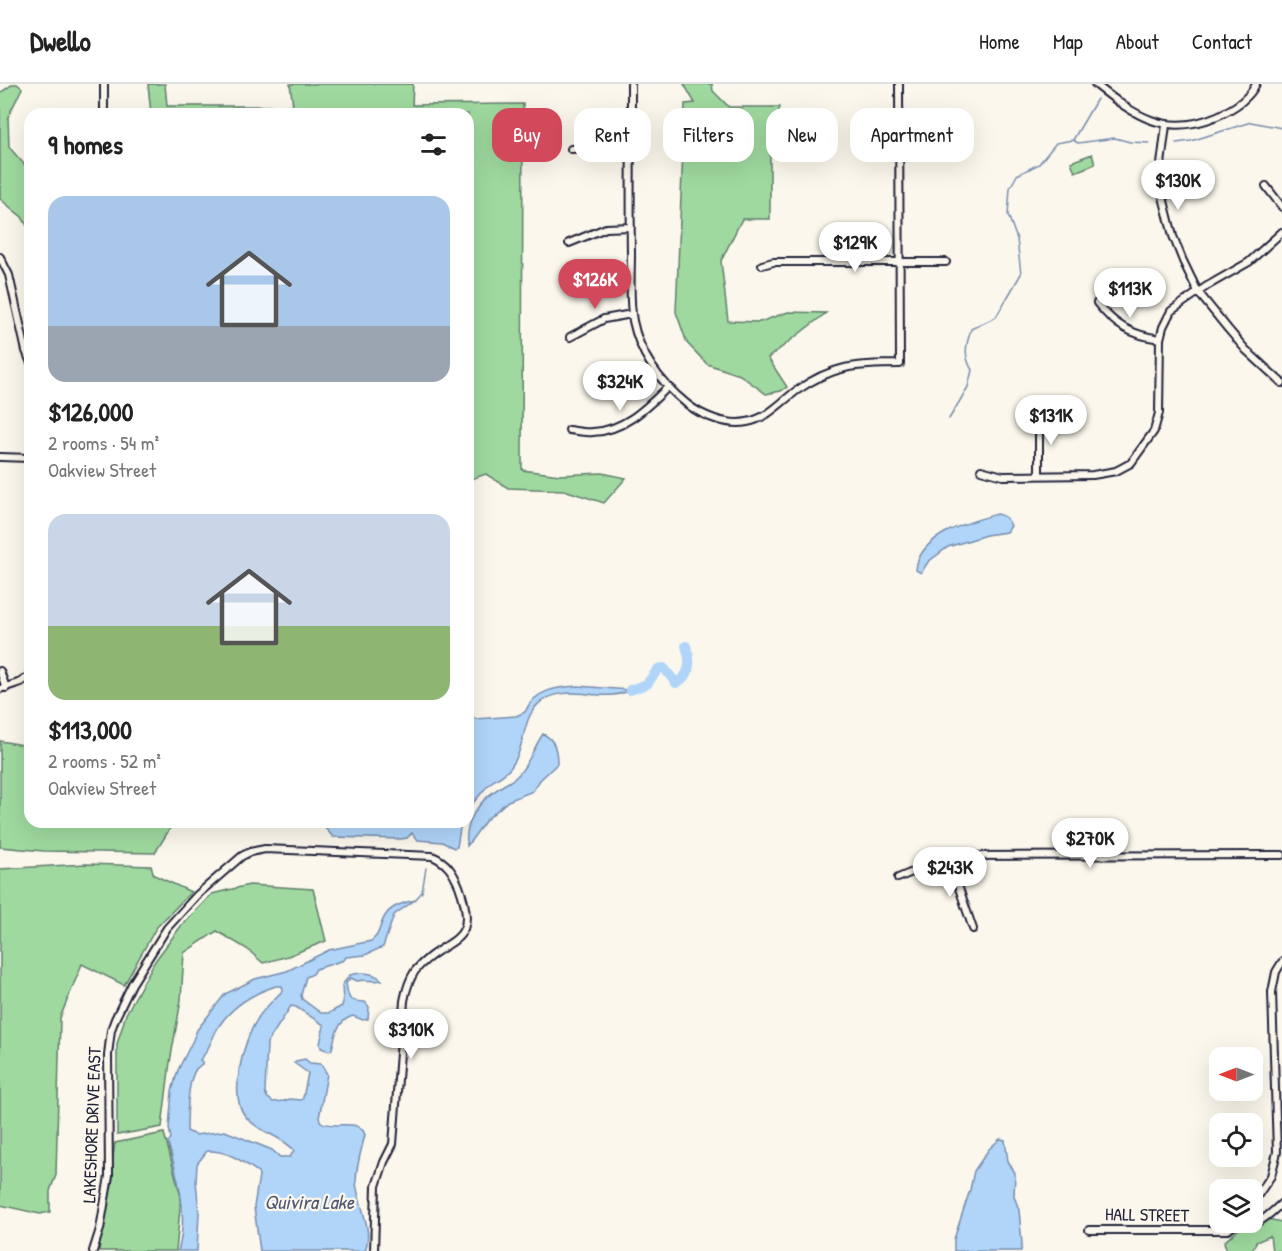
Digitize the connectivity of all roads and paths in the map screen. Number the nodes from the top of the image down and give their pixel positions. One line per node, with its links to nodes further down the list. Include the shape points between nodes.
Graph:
1 (104, 84): 6 (street)
2 (632, 84): 7 (street)
3 (898, 84): 8 (street)
4 (1095, 84): 9 (street, via 1143,117)
5 (1256, 84): 9 (street, via 1246,99 1226,112 1185,126)
6 (104, 108)
7 (632, 108)
8 (898, 108)
9 (1166, 125): 23 (street, via 1161,164 1164,206)
10 (571, 149): 11 (street)
11 (574, 149)
12 (631, 162): 16 (street)
13 (899, 162): 20 (street)
14 (1266, 186): 15 (street)
15 (1282, 207)
16 (631, 227): 18 (street, via 606,228); 25 (street)
17 (1282, 232): 23 (street, via 1250,262)
18 (569, 243)
19 (0, 257): 28 (street, via 9,275)
20 (899, 261): 21 (street); 22 (street); 30 (street, via 900,364 839,368 809,382 764,417 746,422 722,421 694,409)
21 (946, 262)
22 (762, 265)
23 (1198, 292): 27 (street, via 1171,311); 29 (street, via 1246,350)
24 (1097, 303): 27 (street, via 1107,316 1130,332)
25 (632, 314): 26 (street, via 604,319); 30 (street, via 643,348)
26 (570, 337)
27 (1160, 339): 36 (street, via 1159,412 1154,431 1131,463 1116,471 1093,475)
28 (24, 342)
29 (1282, 383)
30 (668, 387): 32 (street, via 631,420 614,429)
31 (1039, 417): 36 (street)
32 (569, 430)
33 (0, 457): 34 (street)
34 (24, 458)
35 (981, 470): 36 (street, via 1003,476)
36 (1039, 476)
37 (0, 671): 39 (street)
38 (24, 680): 39 (street)
39 (3, 689)
40 (1282, 855): 41 (street)
41 (949, 859): 42 (street); 43 (street)
42 (898, 878)
43 (973, 929)
44 (1282, 962): 45 (street, via 1272,992 1276,1159)
45 (1263, 1187)
46 (1282, 1203): 47 (street, HALL STREET)
47 (1263, 1219)
48 (1089, 1230): 49 (street, HALL STREET)
49 (1209, 1230)
50 (93, 1251): 51 (street, LAKESHORE DRIVE EAST, via 109,1176 108,1055 111,1030 123,1000 157,941 177,916 242,856 265,849 432,856 450,869 466,909 464,929 458,938 424,962 406,989 393,1144 376,1186)
51 (374, 1251)

